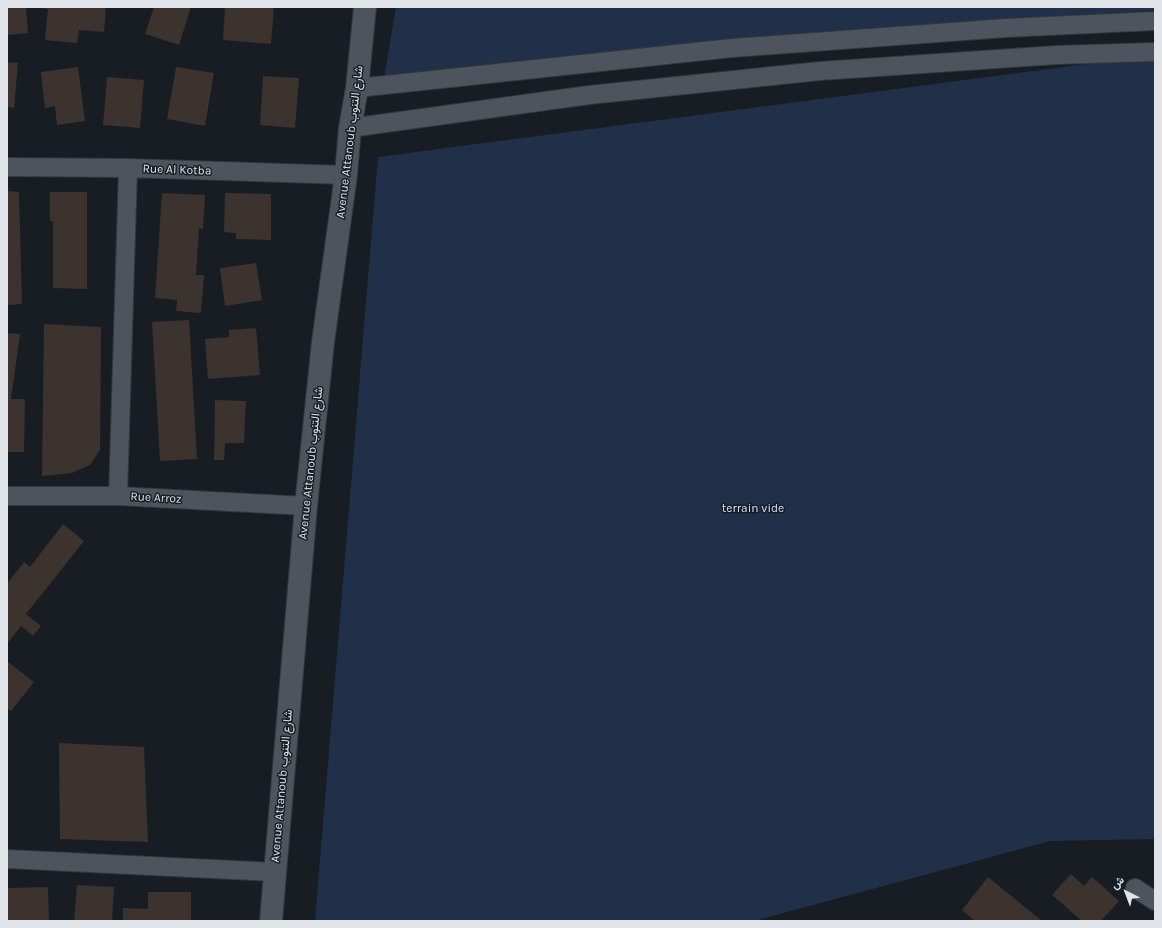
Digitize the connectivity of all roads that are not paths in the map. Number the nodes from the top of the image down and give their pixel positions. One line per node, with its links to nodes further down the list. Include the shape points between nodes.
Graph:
1 (365, 7): 4 (street, Avenue Attanoub شارع التنوب)
2 (1155, 21): 4 (street, via 1006,28 732,48)
3 (1155, 52): 5 (street, via 1056,55 820,71 589,95)
4 (357, 88): 5 (street, Avenue Attanoub شارع التنوب)
5 (350, 128): 8 (street, Avenue Attanoub شارع التنوب)
6 (7, 167): 7 (street, Rue Al Kotba)
7 (128, 168): 8 (street, Rue Al Kotba); 10 (street)
8 (346, 175): 11 (street, Avenue Attanoub شارع التنوب, via 323,342)
9 (7, 496): 10 (street, Rue Arroz)
10 (118, 496): 11 (street, Rue Arroz)
11 (306, 506): 13 (street, Avenue Attanoub شارع التنوب)
12 (7, 859): 13 (street)
13 (275, 872): 16 (street, Avenue Attanoub شارع التنوب)
14 (1135, 888): 15 (street)
15 (1155, 901)
16 (271, 921)

